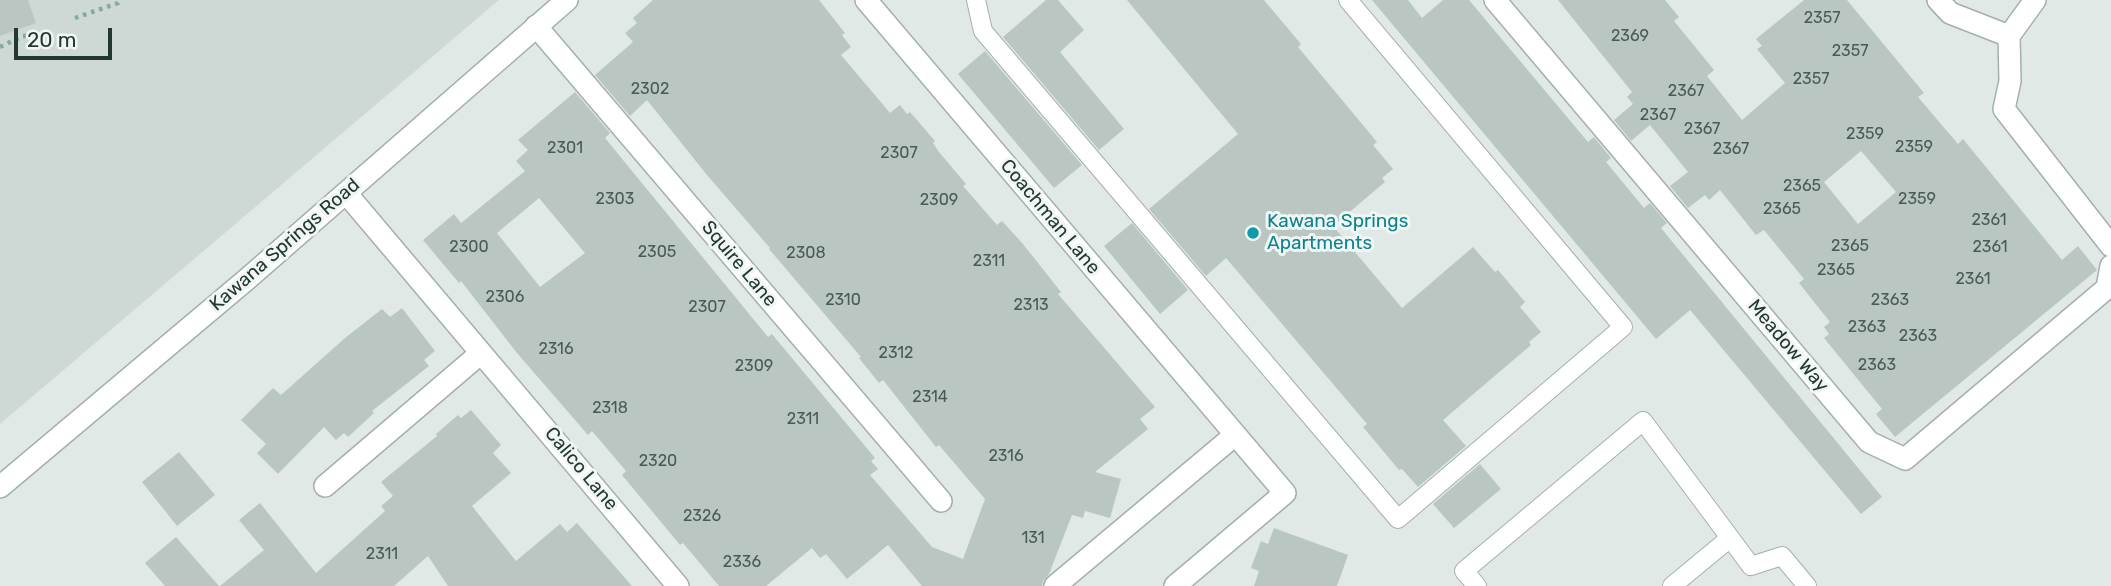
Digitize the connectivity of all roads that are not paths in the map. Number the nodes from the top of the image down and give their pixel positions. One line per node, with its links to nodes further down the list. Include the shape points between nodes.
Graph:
1 (567, 0): 8 (street, Kawana Springs Road)
2 (866, 0): 14 (street, Coachman Lane)
3 (976, 0): 4 (lane, via 983,31 1398,519 1623,327)
4 (1348, 0)
5 (1495, 0): 12 (street, Meadow Way, via 1869,442 1905,459 2107,288)
6 (1938, 0): 9 (street, via 1950,13)
7 (2035, 0): 9 (street)
8 (537, 26): 10 (street, Kawana Springs Road); 17 (street, Squire Lane)
9 (2009, 36): 11 (street, via 2010,81 2004,109)
10 (346, 193): 13 (street, Calico Lane); 16 (street, Kawana Springs Road)
11 (2111, 246)
12 (2111, 266)
13 (481, 353): 15 (street); 19 (street, Calico Lane)
14 (1235, 435): 20 (street); 21 (street, Coachman Lane, via 1285,493)
15 (325, 486)
16 (0, 487)
17 (942, 501)
18 (1730, 538): 22 (lane, via 1643,421 1464,570); 23 (lane); 24 (lane, via 1751,566 1782,556)
19 (678, 586)
20 (1055, 586)
21 (1175, 586)
22 (1477, 586)
23 (1672, 586)
24 (1807, 586)

